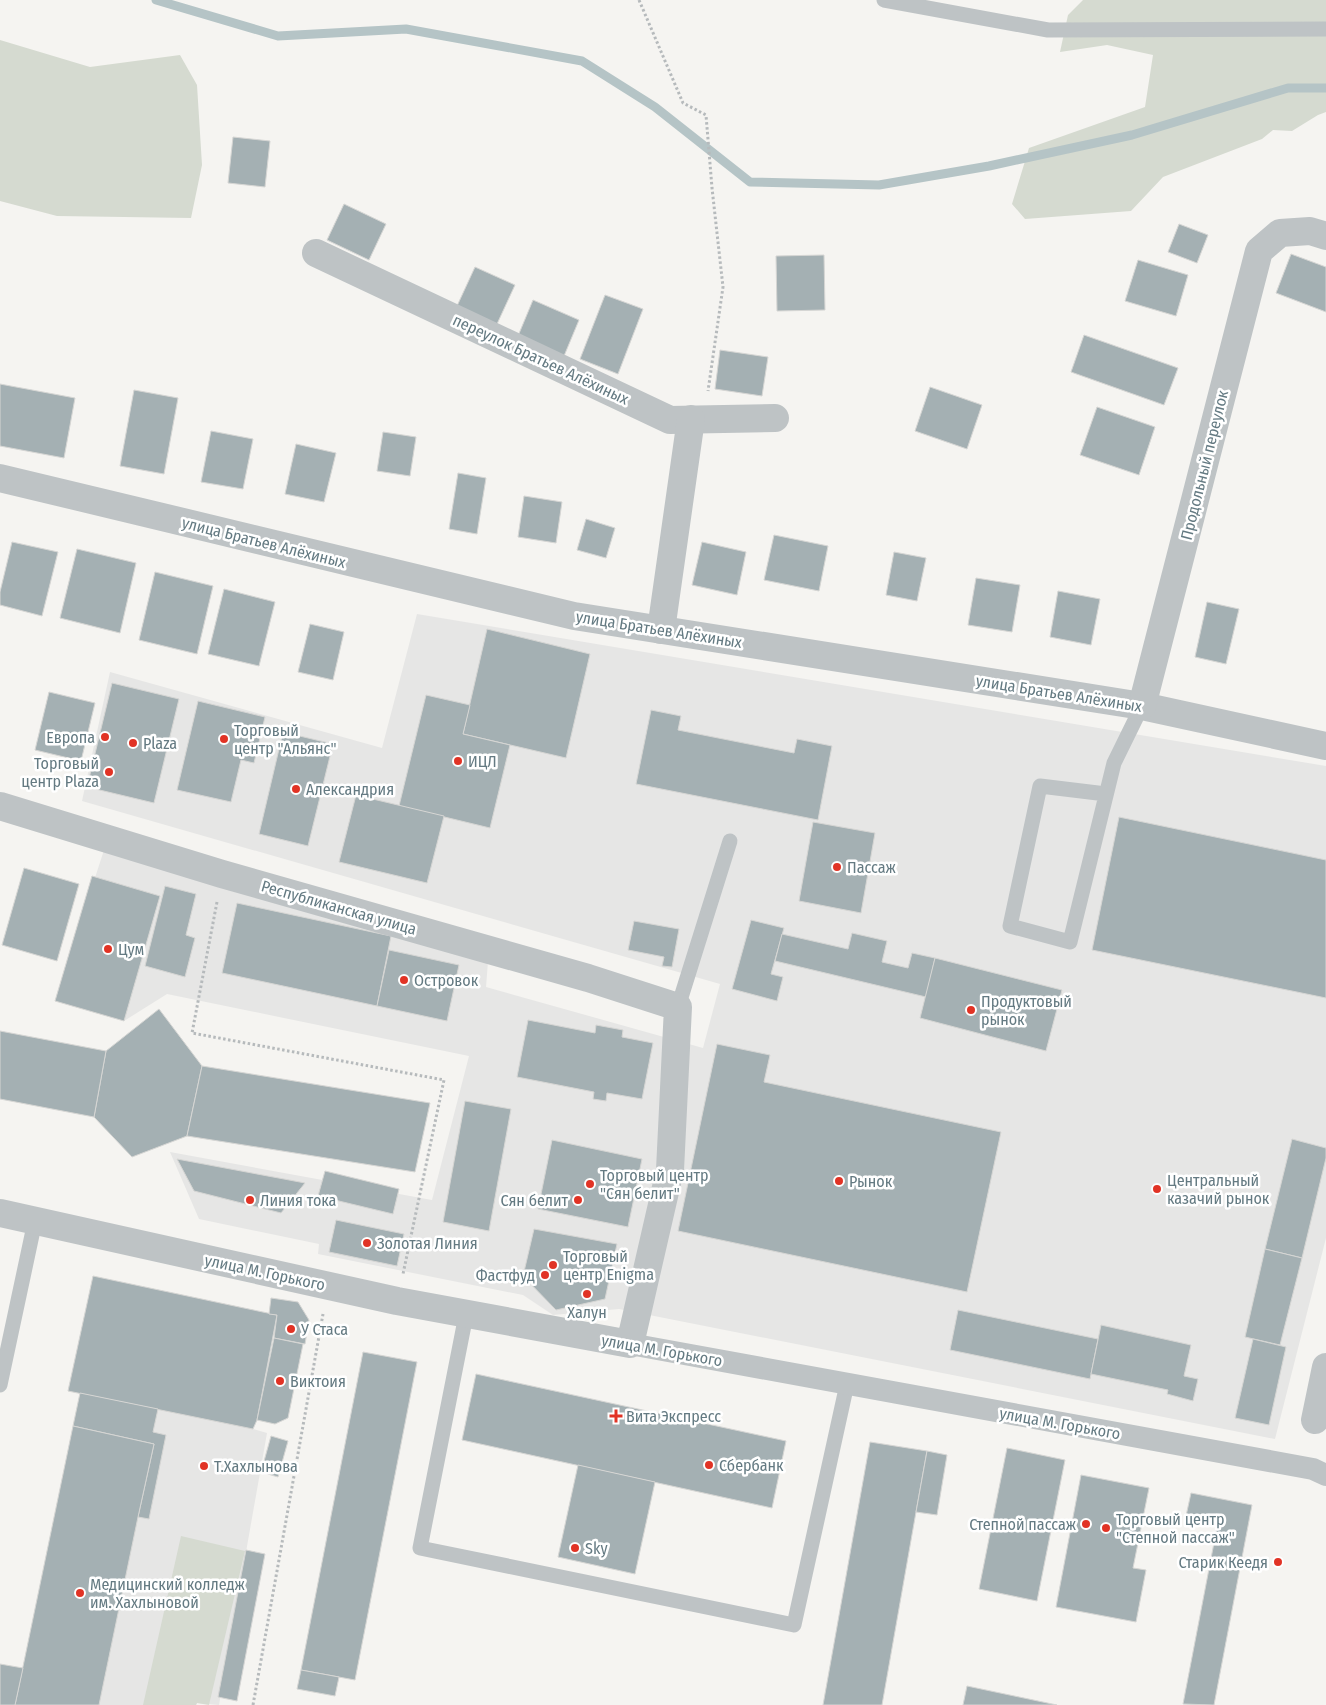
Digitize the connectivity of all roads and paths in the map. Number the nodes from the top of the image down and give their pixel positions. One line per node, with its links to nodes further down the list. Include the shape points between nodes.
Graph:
1 (639, 0): 4 (path, via 683,103 706,115)
2 (884, 0): 3 (lane, via 1048,30)
3 (1326, 30)
4 (710, 172)
5 (1326, 236): 11 (street, Продольный переулок, via 1310,231 1280,233 1259,251)
6 (316, 253): 8 (street, переулок Братьев Алёхиных, via 670,420)
7 (775, 418): 8 (street, переулок Братьев Алёхиных)
8 (691, 419): 10 (street)
9 (0, 478): 10 (street, улица Братьев Алёхиных, via 574,616)
10 (661, 630): 11 (street, улица Братьев Алёхиных)
11 (1142, 706): 12 (street, улица Братьев Алёхиных); 13 (lane, via 1114,763)
12 (1326, 746)
13 (1106, 794): 13 (lane, via 1070,942 1010,926 1040,786)
14 (0, 806): 16 (street, Республиканская улица)
15 (730, 841): 17 (lane)
16 (222, 874): 17 (street, Республиканская улица, via 588,978); 21 (path, via 192,1033 444,1080)
17 (678, 1007): 23 (street, via 670,1170)
18 (0, 1213): 19 (street, улица М. Горького)
19 (35, 1221): 20 (street, улица М. Горького); 26 (lane)
20 (328, 1286): 21 (street, улица М. Горького); 29 (path)
21 (397, 1301): 22 (street, улица М. Горького)
22 (466, 1315): 23 (street, улица М. Горького); 25 (lane, via 420,1548 794,1625)
23 (630, 1344): 25 (street, улица М. Горького)
24 (1326, 1367): 27 (street)
25 (847, 1384): 28 (street, улица М. Горького, via 1312,1469)
26 (0, 1385)
27 (1314, 1420)
28 (1326, 1475)
29 (253, 1705)

